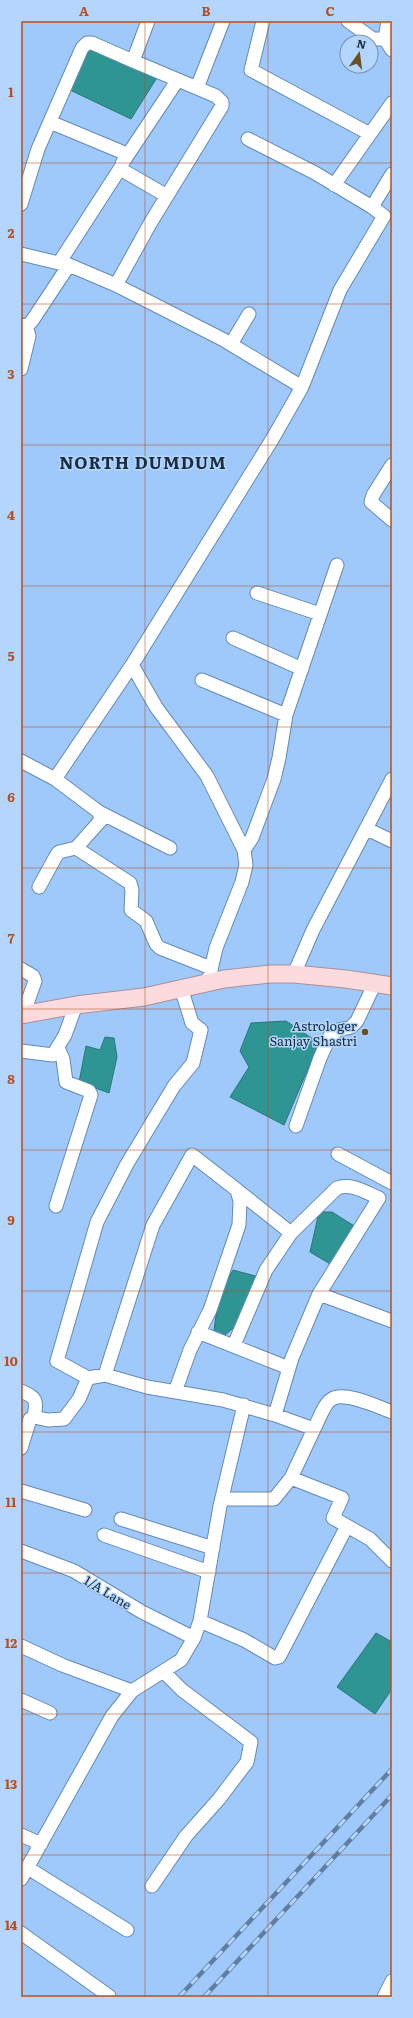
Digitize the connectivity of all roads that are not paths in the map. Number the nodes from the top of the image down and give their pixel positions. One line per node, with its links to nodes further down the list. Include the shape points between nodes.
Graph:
1 (148, 21): 8 (street)
2 (223, 21): 10 (street)
3 (263, 21): 13 (street, via 251,70)
4 (348, 21): 6 (street, via 373,39)
5 (388, 21): 6 (street)
6 (385, 39): 7 (street)
7 (392, 50)
8 (133, 61): 9 (street); 12 (street, via 92,43 85,45)
9 (177, 81): 10 (street); 15 (street)
10 (197, 88): 18 (street, via 219,98 222,106)
11 (392, 103): 13 (street)
12 (50, 122): 15 (street, via 122,152); 19 (street, via 38,148)
13 (370, 134): 17 (street)
14 (248, 139): 17 (street, via 316,173)
15 (123, 163): 18 (street, via 124,172); 23 (street)
16 (392, 174): 20 (street)
17 (334, 185): 20 (street)
18 (167, 196): 24 (street)
19 (21, 204)
20 (372, 207): 21 (street)
21 (388, 218): 29 (street, via 340,290)
22 (21, 254): 23 (street)
23 (64, 264): 24 (street); 26 (street, via 32,321)
24 (116, 285): 27 (street)
25 (249, 314): 27 (street)
26 (23, 326): 28 (street, via 29,336)
27 (232, 344): 29 (street)
28 (21, 369)
29 (302, 387): 36 (street)
30 (392, 465): 31 (street, via 371,502)
31 (392, 520)
32 (337, 565): 34 (street)
33 (257, 592): 34 (street)
34 (320, 614): 37 (street)
35 (233, 638): 37 (street)
36 (132, 665): 41 (street); 48 (street, via 156,707 207,776)
37 (302, 669): 39 (street)
38 (202, 680): 39 (street)
39 (286, 715): 48 (street, via 274,779 252,838)
40 (21, 761): 41 (street)
41 (55, 778): 43 (street)
42 (392, 779): 44 (street)
43 (99, 812): 46 (street, via 101,820); 47 (street)
44 (367, 829): 45 (street); 51 (street, via 313,930)
45 (392, 841)
46 (76, 848): 49 (street, via 59,852); 52 (street, via 130,883 131,910 146,921 160,948)
47 (170, 848)
48 (244, 850): 52 (street, via 246,864 242,882 224,927)
49 (39, 887)
50 (21, 969): 57 (street, via 34,976 35,981)
51 (294, 974): 52 (main road); 53 (main road)
52 (210, 975): 55 (main road)
53 (375, 983): 54 (main road); 60 (street, via 357,1021 351,1027 338,1030 330,1036)
54 (392, 986)
55 (181, 988): 56 (main road, via 144,997); 73 (street, via 192,1023 201,1030 193,1063 174,1086 127,1164 97,1222 57,1361)
56 (76, 1005): 57 (main road); 58 (street)
57 (22, 1015)
58 (58, 1048): 59 (street, via 53,1055); 65 (street, via 63,1059 66,1082 89,1091 92,1095)
59 (21, 1050)
60 (296, 1126)
61 (338, 1154): 62 (street)
62 (390, 1183): 64 (street)
63 (237, 1190): 66 (street); 69 (street, via 240,1201 239,1225 210,1310); 72 (street, via 192,1155 153,1225)
64 (379, 1198): 66 (street, via 346,1185 337,1188); 67 (street)
65 (56, 1206)
66 (291, 1233): 70 (street, via 266,1270)
67 (319, 1294): 68 (street); 71 (street)
68 (392, 1321)
69 (198, 1332): 70 (street); 75 (street)
70 (234, 1346): 71 (street)
71 (289, 1368): 78 (street)
72 (105, 1375): 73 (street); 75 (street)
73 (88, 1378): 79 (street, via 79,1398 64,1419 48,1420)
74 (21, 1391): 79 (street, via 34,1397)
75 (175, 1392): 76 (street)
76 (244, 1405): 78 (street); 84 (street)
77 (392, 1412): 80 (street, via 348,1397 332,1398)
78 (275, 1415): 80 (street)
79 (34, 1417): 81 (street, via 28,1426)
80 (314, 1428): 82 (street)
81 (21, 1448)
82 (291, 1478): 84 (street, via 274,1500); 87 (street, via 342,1498 334,1518)
83 (21, 1492): 85 (street)
84 (222, 1499): 89 (street)
85 (85, 1510)
86 (121, 1519): 89 (street)
87 (347, 1526): 91 (street, via 370,1539); 93 (street, via 278,1657 270,1656 244,1640)
88 (104, 1535): 92 (street)
89 (213, 1548): 92 (street)
90 (21, 1551): 94 (street, 1/A Lane, via 74,1571 142,1612)
91 (392, 1561)
92 (209, 1572): 93 (street)
93 (200, 1621): 94 (street)
94 (194, 1638): 96 (street, via 181,1660)
95 (22, 1649): 97 (street)
96 (164, 1672): 97 (street); 103 (street, via 182,1690 251,1742 247,1762 186,1836)
97 (132, 1691): 101 (street, via 112,1716)
98 (21, 1700): 99 (street)
99 (50, 1713)
100 (21, 1835): 101 (street)
101 (41, 1844): 102 (street)
102 (24, 1874): 104 (street)
103 (152, 1886)
104 (127, 1930)
105 (21, 1933): 107 (street)
106 (392, 1981): 108 (street)
107 (109, 1996)
108 (384, 1997)

